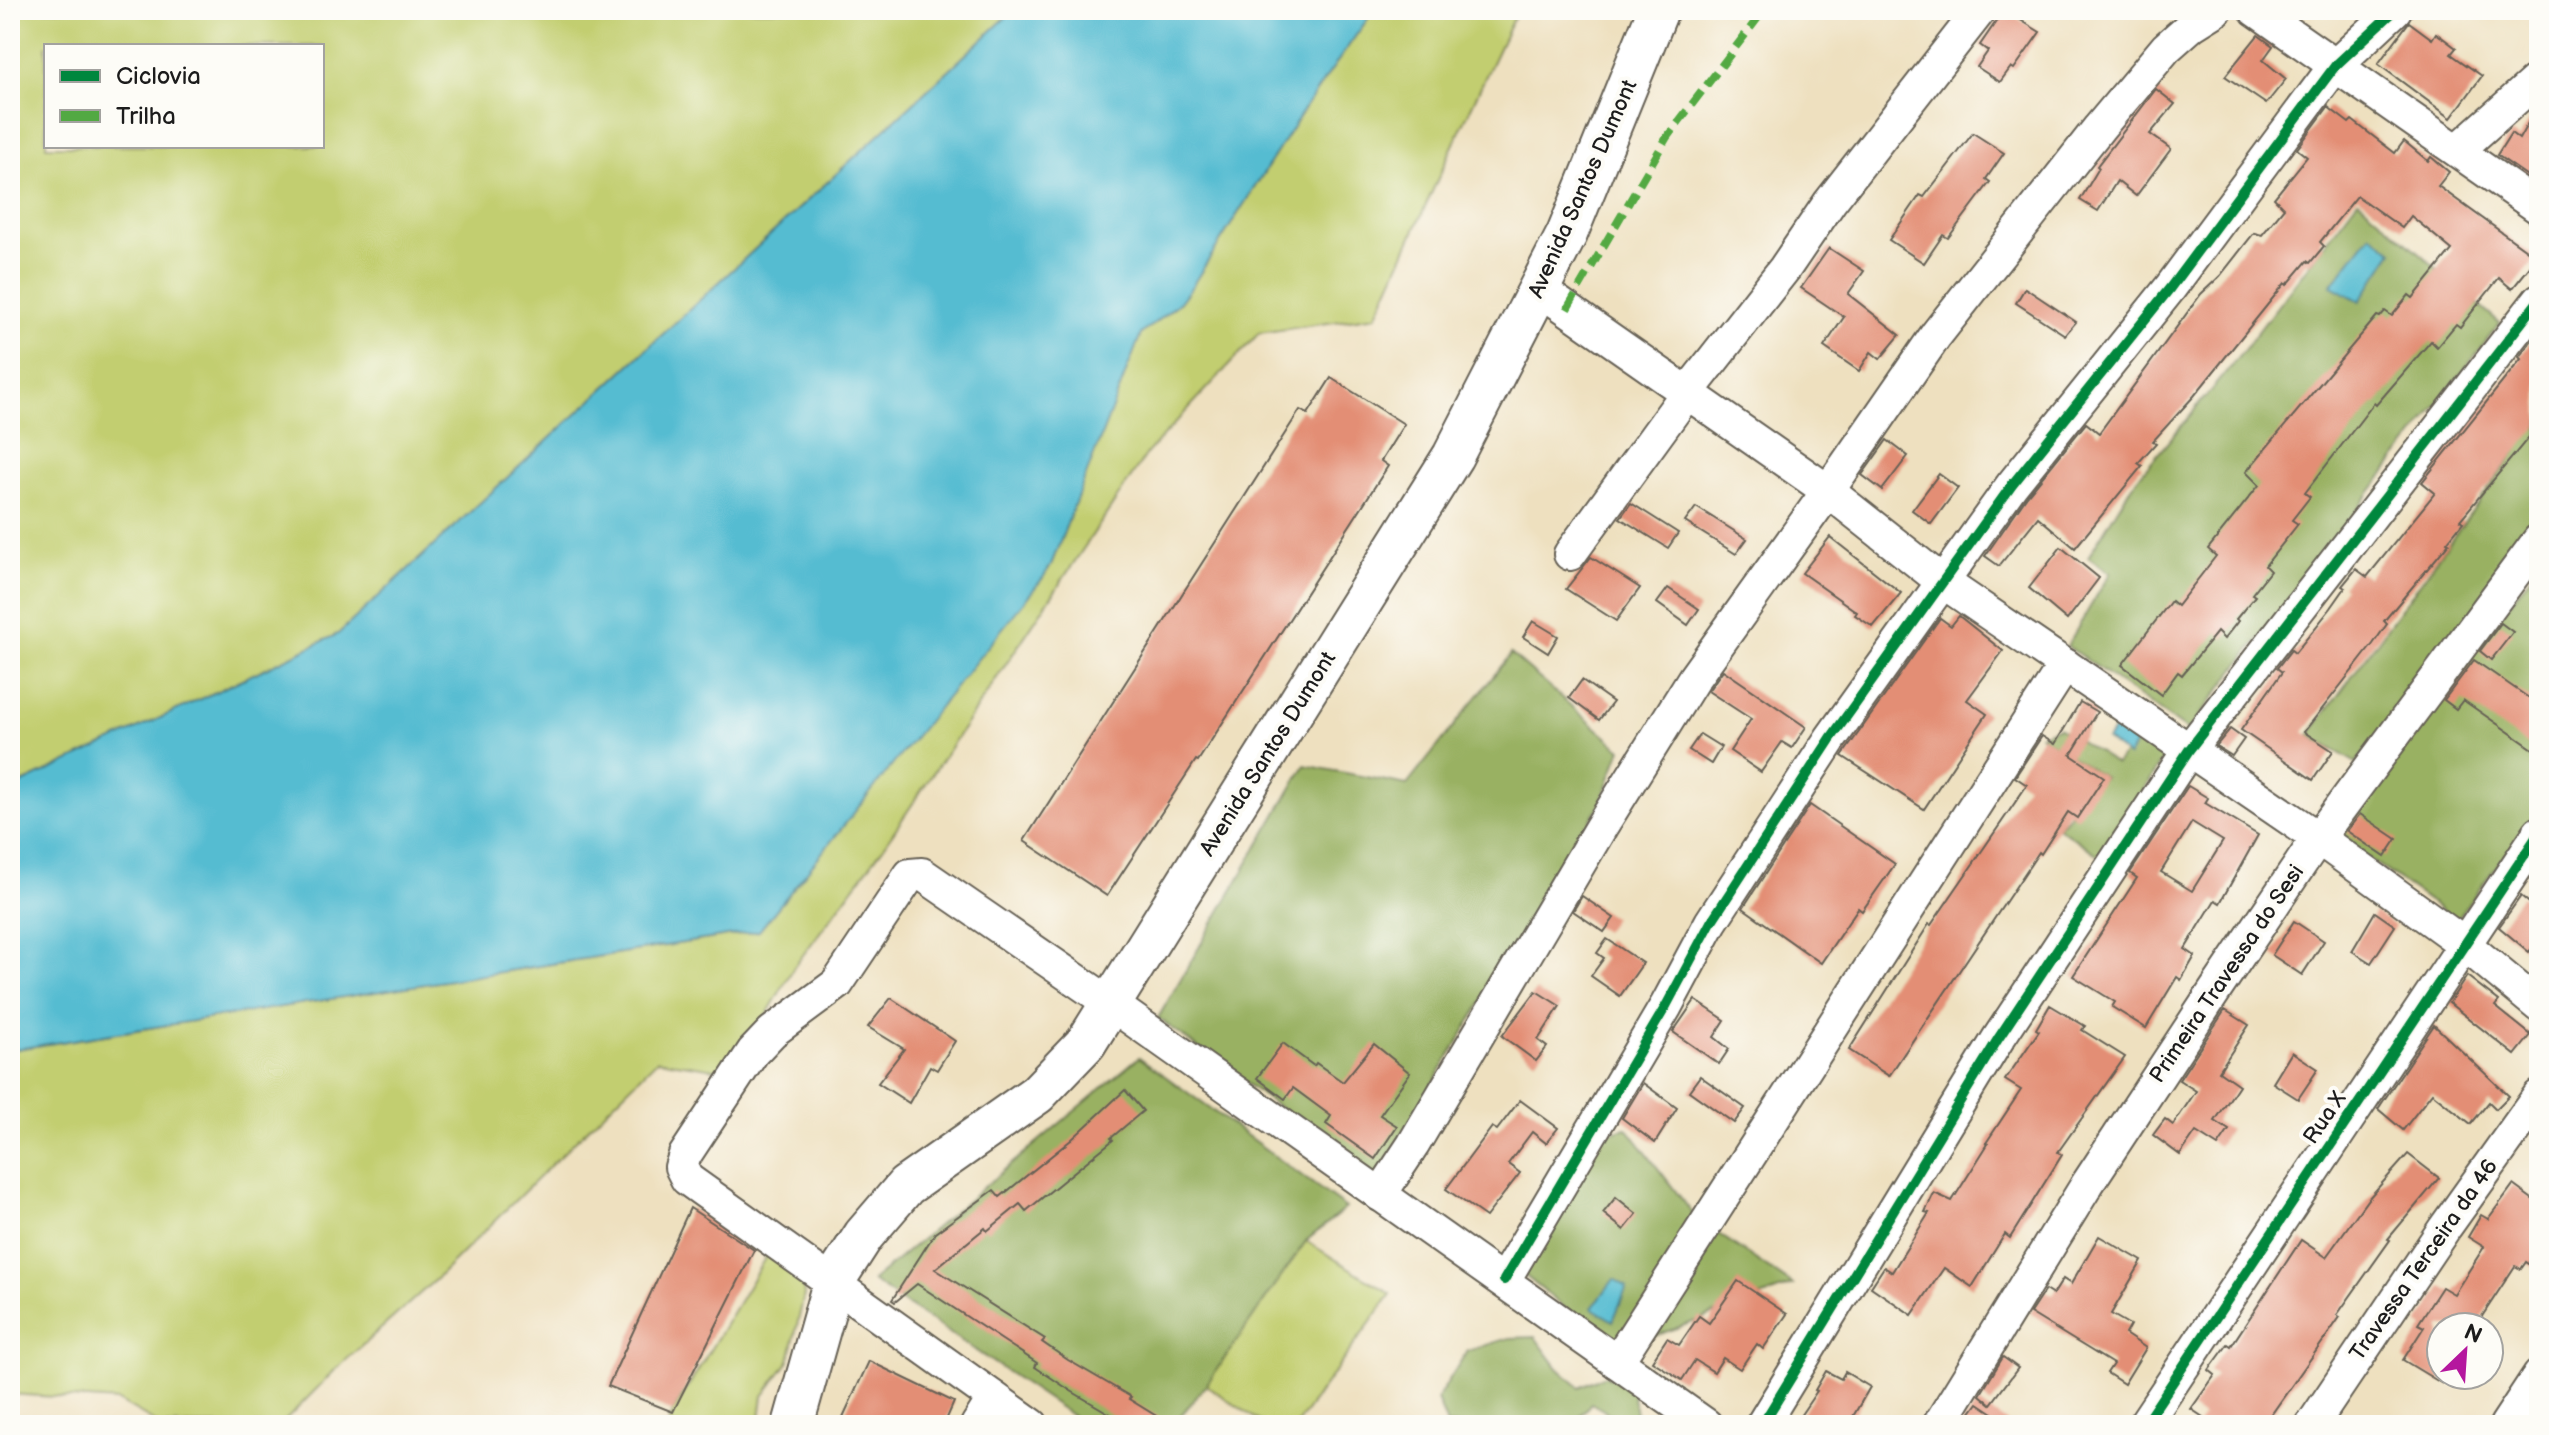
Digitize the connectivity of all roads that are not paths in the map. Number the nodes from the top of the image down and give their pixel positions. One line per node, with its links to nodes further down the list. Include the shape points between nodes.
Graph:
1 (1658, 10): 10 (main road, Avenida Santos Dumont)
2 (1980, 10): 12 (street)
3 (2216, 10): 13 (street, via 2166,48 2099,128 1936,335)
4 (2256, 10): 6 (street)
5 (2395, 10): 6 (street)
6 (2335, 66): 8 (street); 16 (street)
7 (2539, 78): 8 (street)
8 (2458, 150): 9 (street)
9 (2539, 208)
10 (1540, 290): 12 (street); 22 (main road, Avenida Santos Dumont, via 1453,456)
11 (2539, 300): 18 (street)
12 (1687, 393): 13 (street); 15 (street)
13 (1828, 491): 16 (street); 25 (street, via 1694,678)
14 (2539, 540): 20 (street, Primeira Travessa do Sesi)
15 (1570, 554)
16 (1943, 582): 17 (street); 26 (street, via 1831,738 1711,922)
17 (2065, 665): 18 (street); 28 (street)
18 (2189, 750): 20 (street); 35 (street, via 1998,1039)
19 (2539, 833): 21 (street, Rua X)
20 (2318, 838): 21 (street); 36 (street, Primeira Travessa do Sesi, via 2088,1183)
21 (2463, 943): 23 (street); 37 (street, Rua X)
22 (1111, 1004): 25 (street); 27 (main road, Avenida Santos Dumont, via 1086,1043 1037,1094 906,1186 864,1235); 27 (street, via 922,874 910,875 837,984 753,1052 681,1167 687,1179)
23 (2539, 1006)
24 (2539, 1096): 38 (street, Travessa Terceira da 46)
25 (1380, 1195): 26 (street)
26 (1504, 1280): 28 (street)
27 (833, 1283): 30 (street); 31 (main road, Avenida Santos Dumont)
28 (1617, 1362): 34 (street)
29 (2539, 1375): 39 (street)
30 (994, 1398): 32 (street); 33 (street)
31 (793, 1425)
32 (977, 1425)
33 (1032, 1425)
34 (1706, 1425)
35 (1762, 1425)
36 (1939, 1425)
37 (2144, 1425)
38 (2312, 1425)
39 (2506, 1425)

